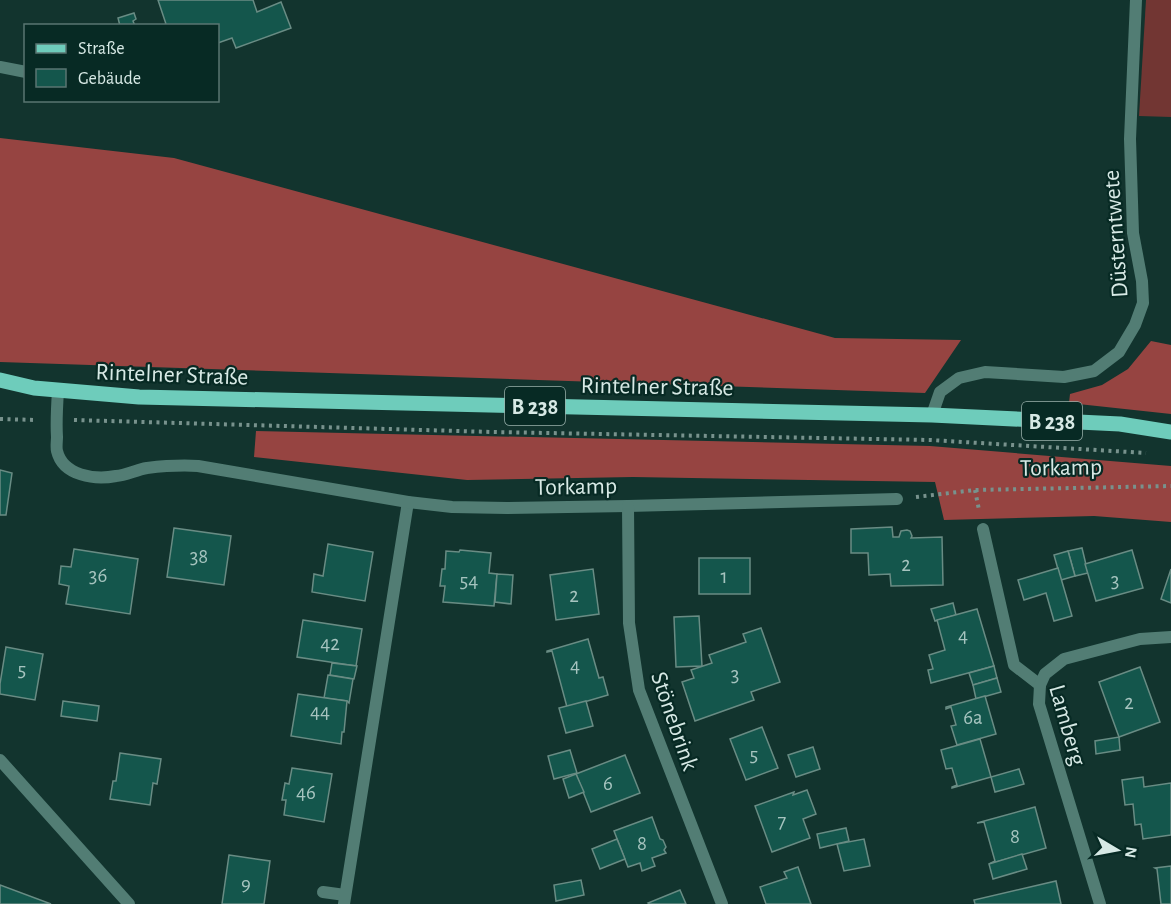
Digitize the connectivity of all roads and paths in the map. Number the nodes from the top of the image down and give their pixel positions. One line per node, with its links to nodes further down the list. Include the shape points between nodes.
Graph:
1 (1136, 0): 8 (street, Düsterntwete, via 1130,139 1132,233 1143,303 1135,325 1119,352 1094,371 1064,377 985,372 959,378 940,392)
2 (0, 67): 3 (street)
3 (24, 72)
4 (0, 380): 5 (main road, Rintelner Straße / B 238)
5 (34, 388): 6 (main road, Rintelner Straße / B 238); 7 (main road, Rintelner Straße / B 238)
6 (58, 391): 8 (main road, Rintelner Straße / B 238, via 139,397); 10 (street, Torkamp)
7 (0, 392)
8 (932, 415): 11 (main road, Rintelner Straße / B 238, via 1120,424)
9 (0, 419): 10 (path)
10 (56, 420): 12 (path, via 930,440); 15 (street, Torkamp, via 57,451 63,463 86,476 115,477 160,466 198,466)
11 (1171, 432)
12 (1153, 453)
13 (1171, 486): 14 (path, Torkamp, via 975,490)
14 (897, 499): 16 (street, Torkamp)
15 (408, 502): 16 (street, Torkamp, via 452,507); 22 (street)
16 (628, 506): 24 (street, Stönebrink, via 629,623 639,690)
17 (983, 528): 19 (street, Lamberg, via 1014,666)
18 (1171, 637): 19 (street, via 1140,639 1064,659 1045,674)
19 (1040, 685): 25 (street, Lamberg, via 1039,704)
20 (0, 760): 23 (street)
21 (323, 892): 22 (street)
22 (345, 900)
23 (129, 904)
24 (722, 904)
25 (1100, 904)

